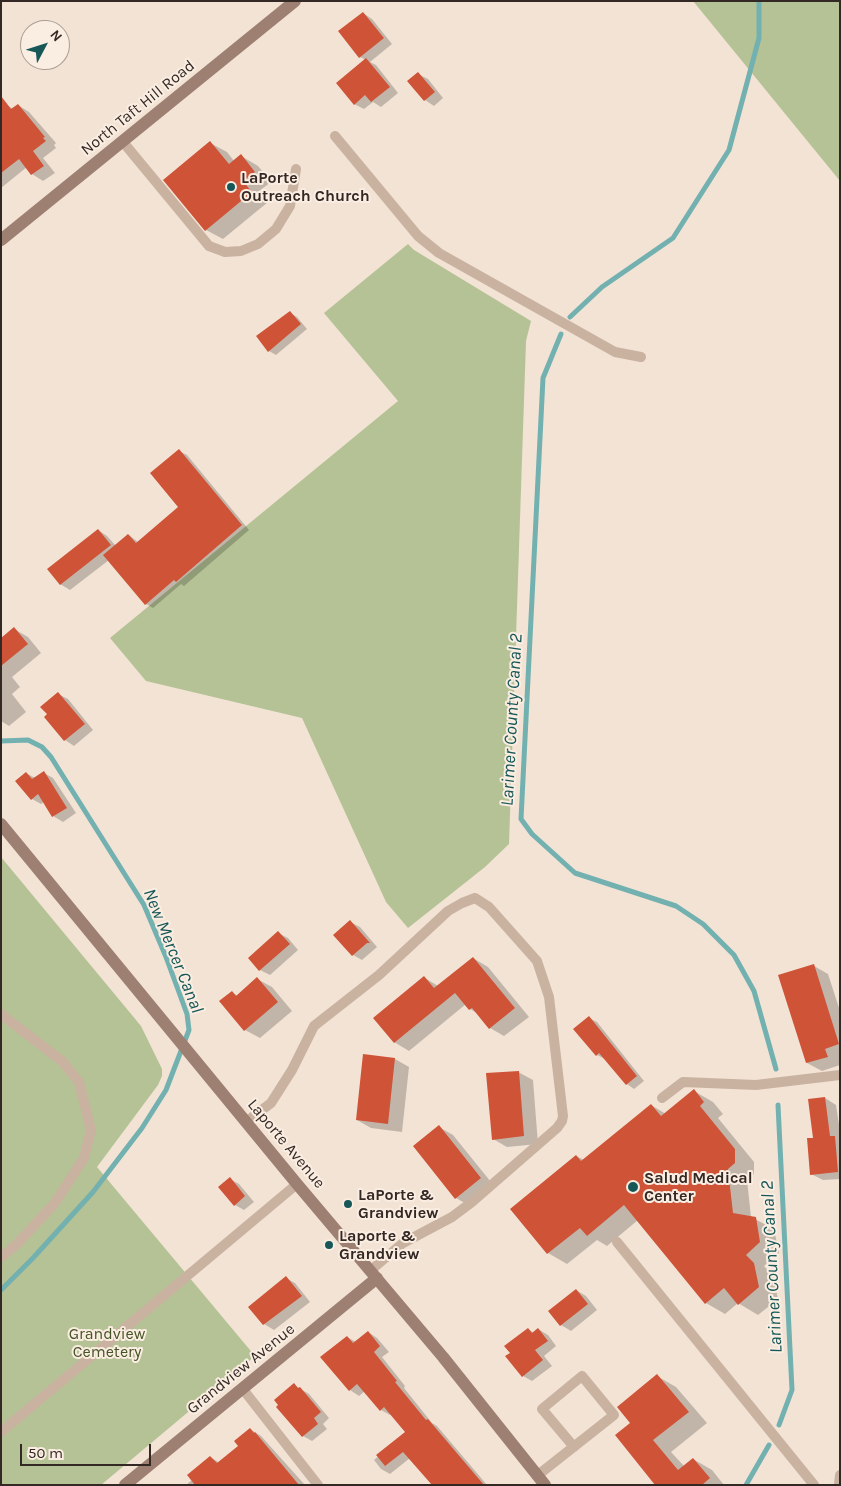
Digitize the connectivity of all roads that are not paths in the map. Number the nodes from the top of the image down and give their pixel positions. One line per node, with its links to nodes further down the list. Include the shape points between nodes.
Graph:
1 (295, 1): 3 (street, North Taft Hill Road)
2 (335, 136): 6 (lane, via 418,236 439,253 615,352)
3 (123, 142): 4 (lane, via 209,246 225,252 241,251 258,244 276,228 290,206); 5 (street, North Taft Hill Road)
4 (296, 169)
5 (1, 240)
6 (641, 357)
7 (1, 824): 11 (street, Laporte Avenue)
8 (1, 1014): 14 (lane, via 63,1062 79,1082 91,1130 84,1158 55,1203)
9 (840, 1075): 10 (lane, via 756,1085 683,1082)
10 (662, 1098)
11 (246, 1122): 12 (street, Laporte Avenue); 15 (lane, via 270,1103 292,1070 314,1026 448,911 462,903 475,898 489,906 537,961 549,997 562,1121 472,1202 452,1217 403,1243)
12 (297, 1184): 15 (street, Laporte Avenue); 17 (lane)
13 (617, 1242): 23 (lane)
14 (1, 1257)
15 (374, 1274): 16 (street, Grandview Avenue); 20 (street, Laporte Avenue)
16 (242, 1388): 21 (street, Grandview Avenue); 22 (lane)
17 (1, 1432)
18 (574, 1447): 18 (lane, via 542,1409 582,1376 614,1415); 20 (lane)
19 (840, 1475): 24 (lane)
20 (542, 1480)
21 (125, 1485)
22 (318, 1485)
23 (814, 1485)
24 (840, 1485)

